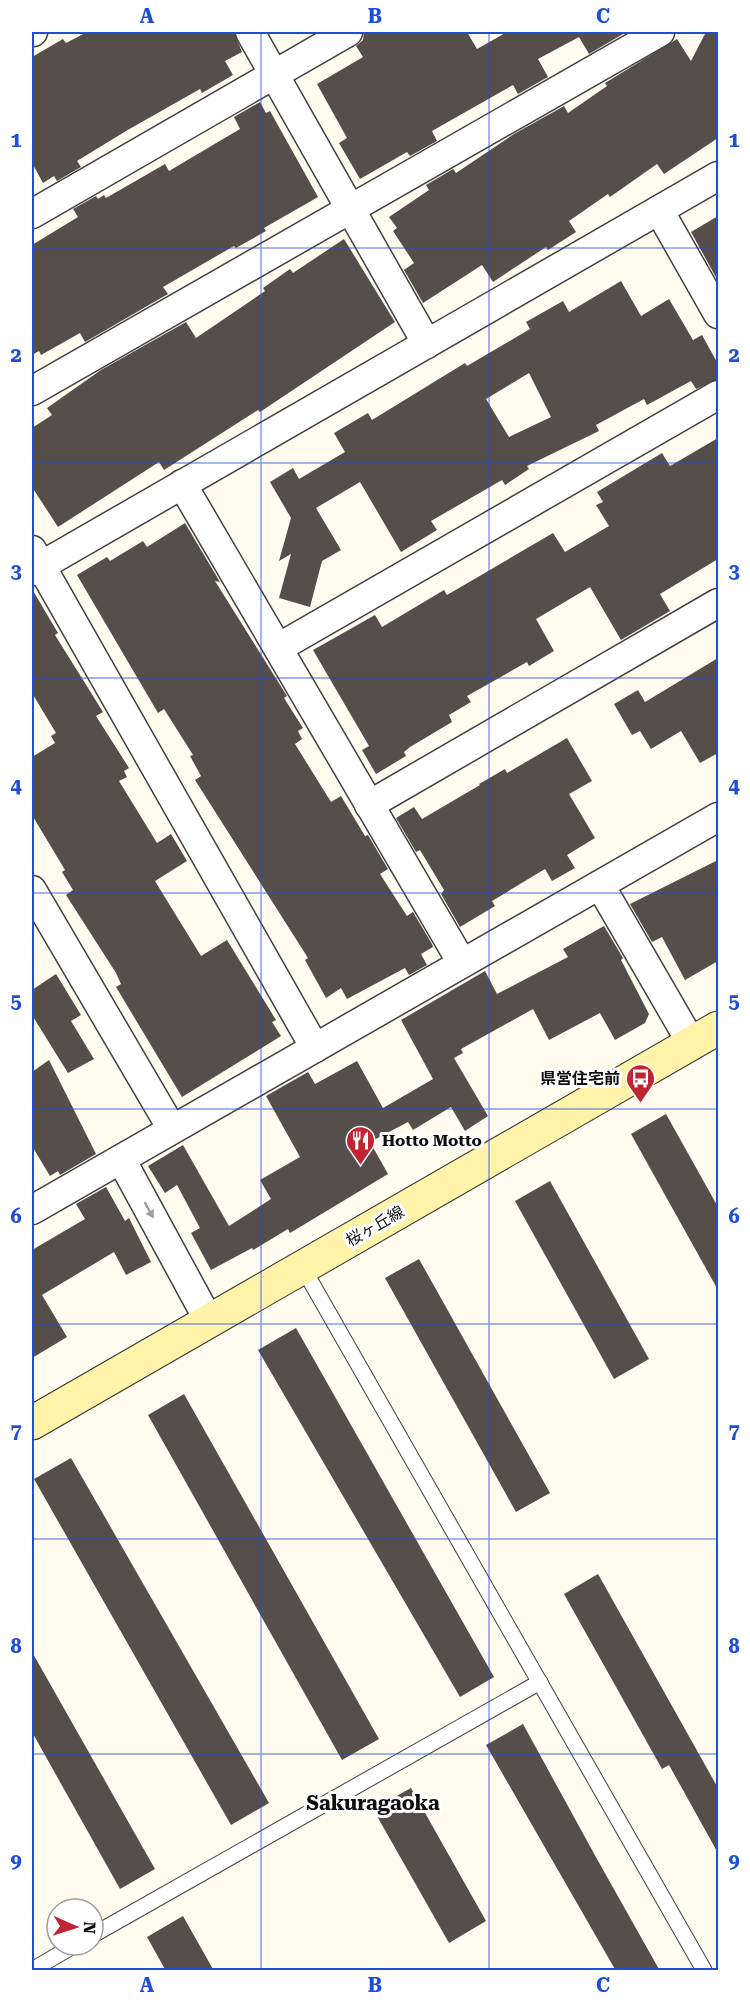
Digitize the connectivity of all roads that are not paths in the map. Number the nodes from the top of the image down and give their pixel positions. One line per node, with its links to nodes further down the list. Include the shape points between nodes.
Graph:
1 (250, 32): 4 (street)
2 (348, 32): 4 (street)
3 (660, 32): 6 (street)
4 (274, 74): 6 (street); 8 (street)
5 (718, 176): 7 (street)
6 (350, 209): 10 (street); 11 (street)
7 (659, 210): 9 (street); 10 (street)
8 (32, 214)
9 (718, 314)
10 (427, 344): 13 (street)
11 (32, 391)
12 (718, 395): 16 (street)
13 (182, 484): 14 (street); 16 (street)
14 (34, 562): 23 (street)
15 (718, 603): 17 (street)
16 (278, 648): 17 (street)
17 (369, 804): 21 (street)
18 (718, 817): 19 (street)
19 (600, 885): 21 (street); 22 (street)
20 (32, 890): 24 (street)
21 (462, 963): 23 (street)
22 (705, 1036): 27 (street, 桜ヶ丘線)
23 (315, 1048): 24 (street)
24 (172, 1129): 25 (street)
25 (121, 1159): 26 (street); 28 (street, one-way to 28)
26 (32, 1210)
27 (303, 1268): 28 (street, 桜ヶ丘線); 30 (lane)
28 (209, 1321): 29 (street, 桜ヶ丘線)
29 (32, 1423)
30 (540, 1682): 31 (lane); 34 (lane)
31 (105, 1928)
32 (54, 1957): 33 (lane)
33 (32, 1970)
34 (704, 1971)

